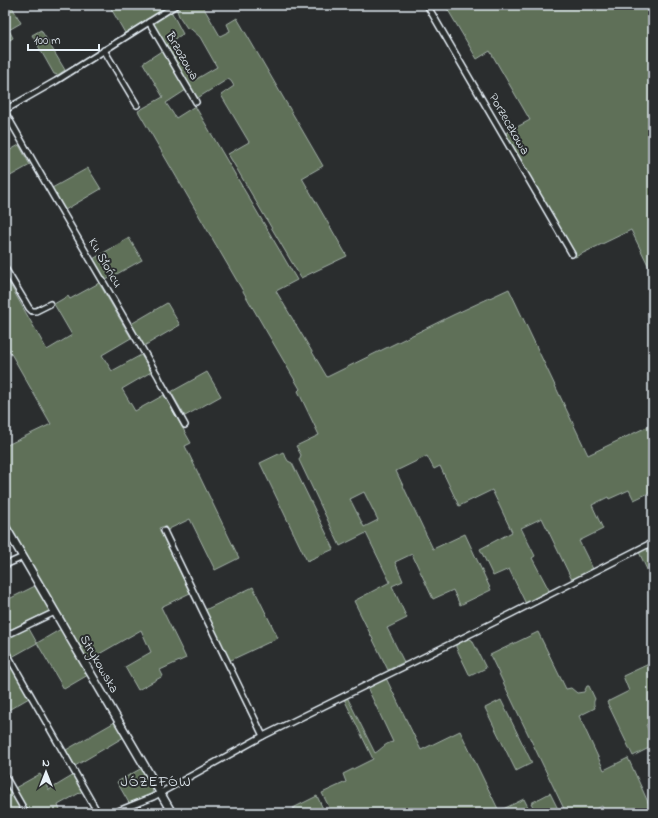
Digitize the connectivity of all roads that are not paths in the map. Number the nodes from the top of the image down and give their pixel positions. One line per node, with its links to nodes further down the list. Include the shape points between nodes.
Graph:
1 (176, 5): 3 (street)
2 (427, 5): 8 (street, Porzeczkowa)
3 (149, 22): 4 (street); 5 (street, Brzozowa)
4 (104, 50): 6 (street); 7 (street)
5 (196, 102)
6 (137, 105)
7 (5, 111): 11 (street, Ku Słońcu)
8 (572, 254)
9 (5, 268): 10 (street, via 29,308 36,311)
10 (50, 304)
11 (185, 425)
12 (5, 526): 15 (street, Strykowska)
13 (164, 531): 20 (street)
14 (653, 542): 20 (street)
15 (23, 557): 16 (street); 17 (street, Strykowska)
16 (5, 565)
17 (55, 612): 18 (street); 22 (street, Strykowska)
18 (5, 636)
19 (5, 650): 24 (street)
20 (263, 736): 22 (street)
21 (5, 776): 23 (street)
22 (160, 793): 25 (street); 26 (street, Strykowska)
23 (26, 813)
24 (98, 813)
25 (113, 813)
26 (172, 813)

